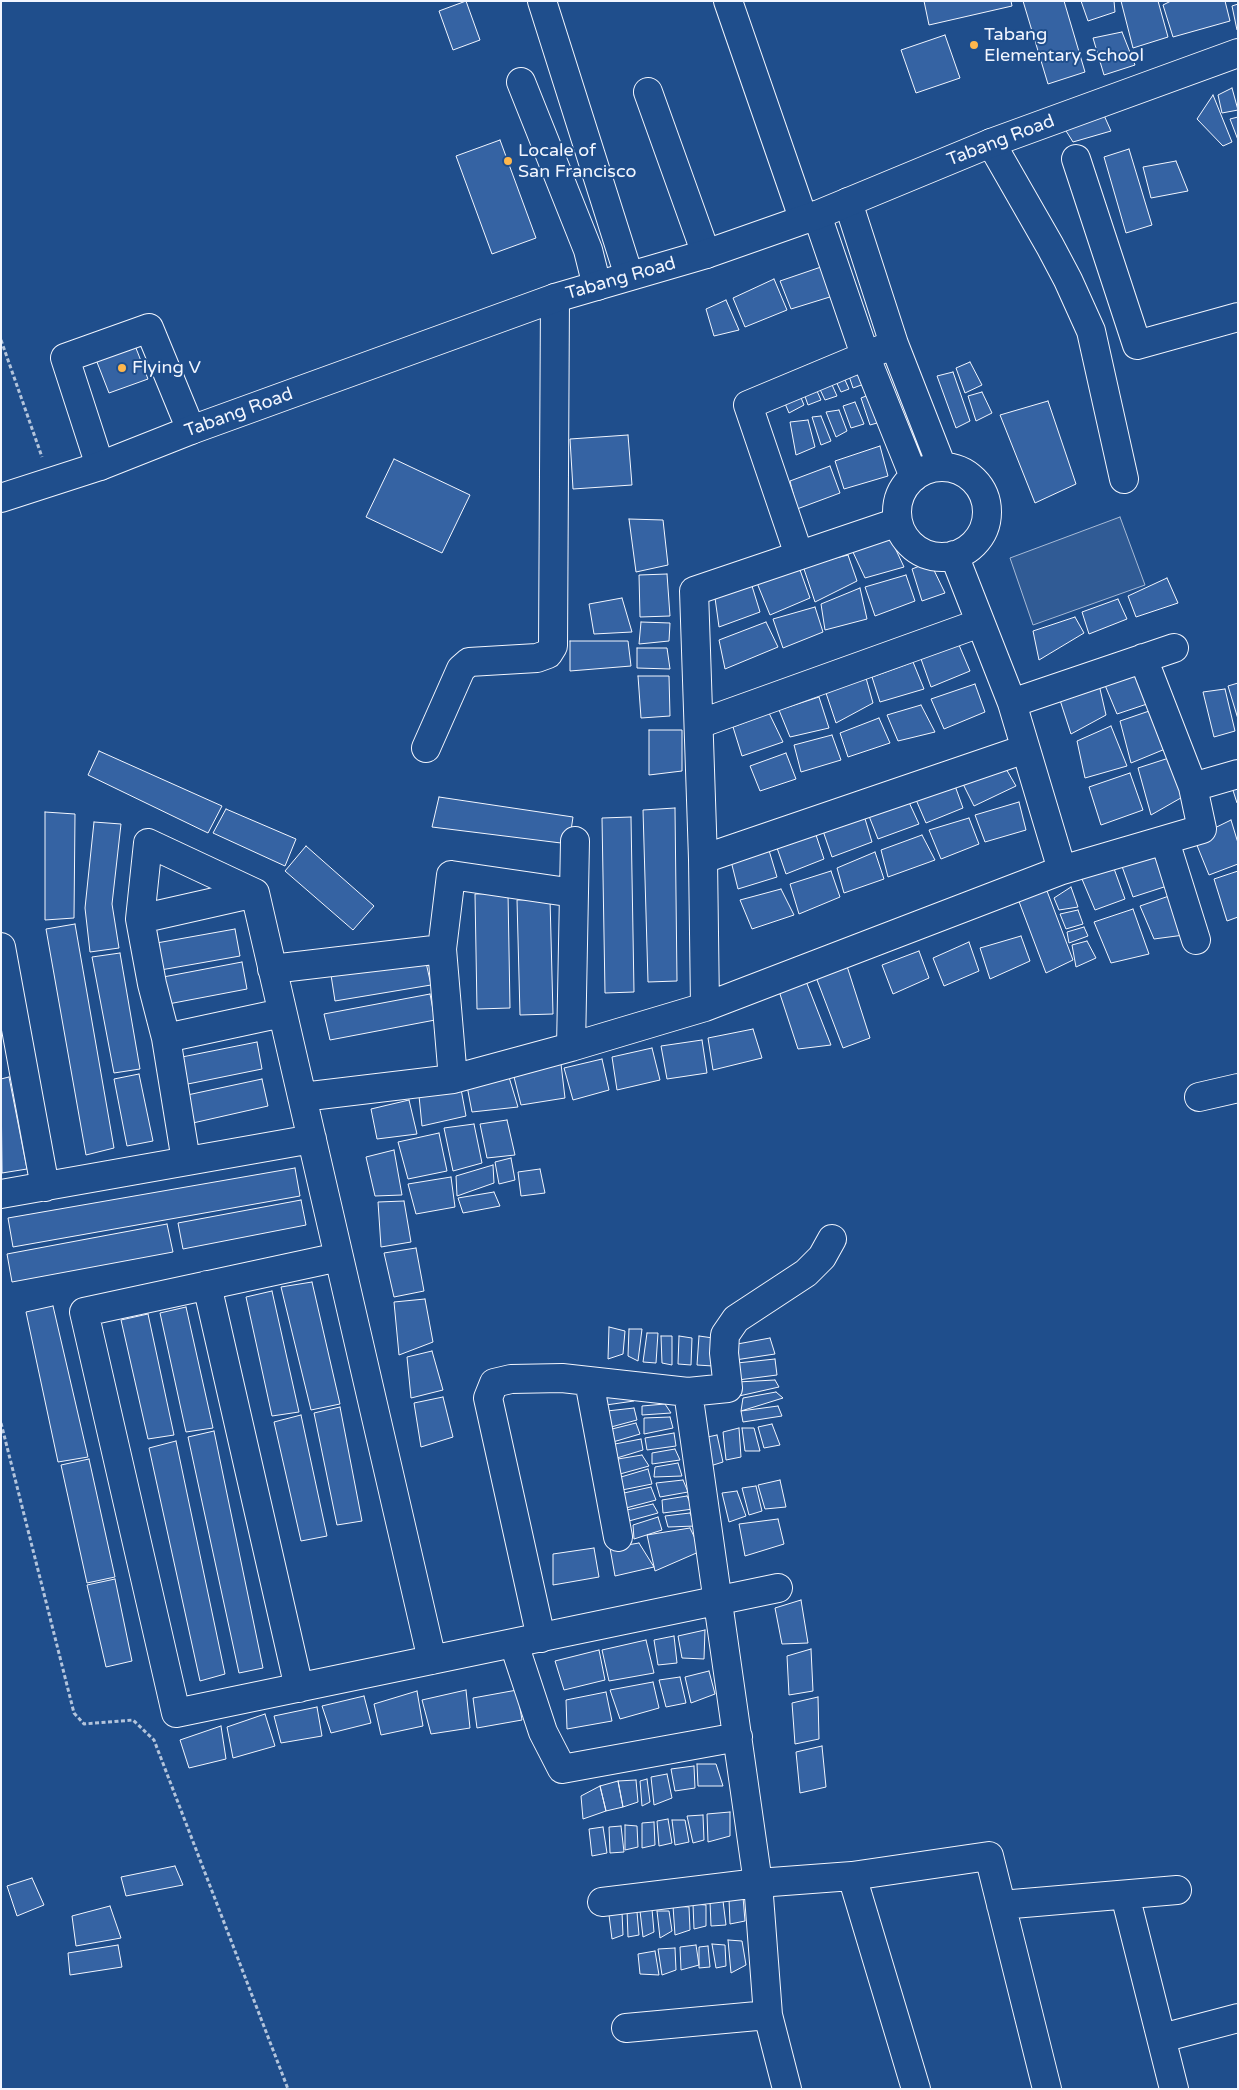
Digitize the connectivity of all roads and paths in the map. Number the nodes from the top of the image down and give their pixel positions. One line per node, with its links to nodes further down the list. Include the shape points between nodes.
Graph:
1 (542, 1): 11 (street)
2 (728, 1): 9 (street)
3 (1238, 53): 6 (street, Tabang Road)
4 (522, 82): 12 (street, via 588,250)
5 (648, 92): 10 (street)
6 (991, 144): 8 (street, Tabang Road); 22 (street, via 1050,246 1091,331)
7 (1076, 159): 14 (street, via 1137,345)
8 (848, 202): 9 (street, Tabang Road); 16 (street)
9 (810, 216): 10 (street, Tabang Road); 17 (street)
10 (706, 254): 11 (street, Tabang Road)
11 (629, 276): 12 (street, Tabang Road)
12 (597, 286): 13 (street, Tabang Road)
13 (555, 298): 18 (street, Tabang Road); 33 (street, via 553,646 548,654 536,658 469,662 461,668)
14 (1237, 319)
15 (1, 340): 23 (path)
16 (894, 344): 17 (street); 20 (street)
17 (865, 355): 21 (street); 26 (street, via 748,405)
18 (191, 430): 19 (street, Tabang Road); 19 (street, via 149,328 65,358)
19 (100, 466): 23 (street, Tabang Road)
20 (942, 467): 21 (street, via 927,469); 27 (street, via 968,475 985,498 986,513 981,533 967,549)
21 (914, 477): 25 (street, via 901,492)
22 (1124, 479)
23 (51, 481): 24 (street, Tabang Road)
24 (1, 498)
25 (898, 522): 26 (street); 27 (street, via 909,542 918,550 940,557)
26 (799, 554): 32 (street, via 694,591)
27 (954, 555): 28 (street)
28 (980, 623): 31 (street); 32 (street)
29 (1174, 648): 30 (street)
30 (1143, 658): 31 (street); 36 (street)
31 (1012, 703): 34 (street)
32 (699, 724): 39 (street)
33 (426, 748)
34 (1025, 749): 39 (street); 40 (street)
35 (1238, 774): 36 (street)
36 (1193, 787): 38 (street, via 1202,829)
37 (576, 841): 42 (street)
38 (1165, 841): 40 (street); 44 (street)
39 (703, 859): 48 (street)
40 (1062, 870): 48 (street)
41 (255, 893): 43 (street); 43 (street, via 148,843); 47 (street)
42 (574, 894): 46 (street, via 451,875); 51 (street)
43 (140, 918): 50 (street)
44 (1196, 940)
45 (1, 947): 58 (street)
46 (442, 949): 47 (street); 52 (street)
47 (272, 969): 49 (street)
48 (705, 1007): 51 (street)
49 (282, 1013): 50 (street); 54 (street)
50 (166, 1038): 57 (street)
51 (572, 1047): 52 (street)
52 (453, 1079): 54 (street)
53 (1238, 1088): 55 (street)
54 (302, 1097): 56 (street)
55 (1199, 1097)
56 (312, 1139): 57 (street); 61 (street)
57 (186, 1161): 58 (street)
58 (45, 1187): 59 (street)
59 (1, 1194)
60 (832, 1239): 64 (street, via 822,1257 806,1273 736,1319 725,1335 728,1388)
61 (339, 1257): 62 (street); 71 (street)
62 (207, 1285): 72 (street); 72 (street, via 84,1312 176,1713)
63 (589, 1381): 64 (street); 66 (street); 69 (street, via 562,1378 511,1380 494,1383 488,1398)
64 (688, 1392): 68 (street)
65 (1, 1423): 84 (path, via 74,1713 84,1724 133,1720 154,1740)
66 (618, 1537)
67 (778, 1588): 68 (street)
68 (718, 1601): 69 (street); 73 (street)
69 (541, 1638): 70 (street)
70 (514, 1644): 71 (street); 73 (street, via 543,1732 562,1769)
71 (432, 1660): 72 (street)
72 (299, 1688)
73 (738, 1737): 75 (street)
74 (852, 1876): 75 (street); 79 (street, via 989,1856); 86 (street)
75 (758, 1883): 78 (street); 80 (street)
76 (1177, 1890): 77 (street)
77 (1125, 1894): 79 (street); 83 (street)
78 (602, 1902)
79 (1001, 1905): 87 (street)
80 (768, 2015): 82 (street); 85 (street)
81 (1238, 2018): 83 (street)
82 (626, 2028)
83 (1162, 2038): 88 (street)
84 (288, 2089)
85 (787, 2089)
86 (916, 2089)
87 (1047, 2089)
88 (1174, 2089)

